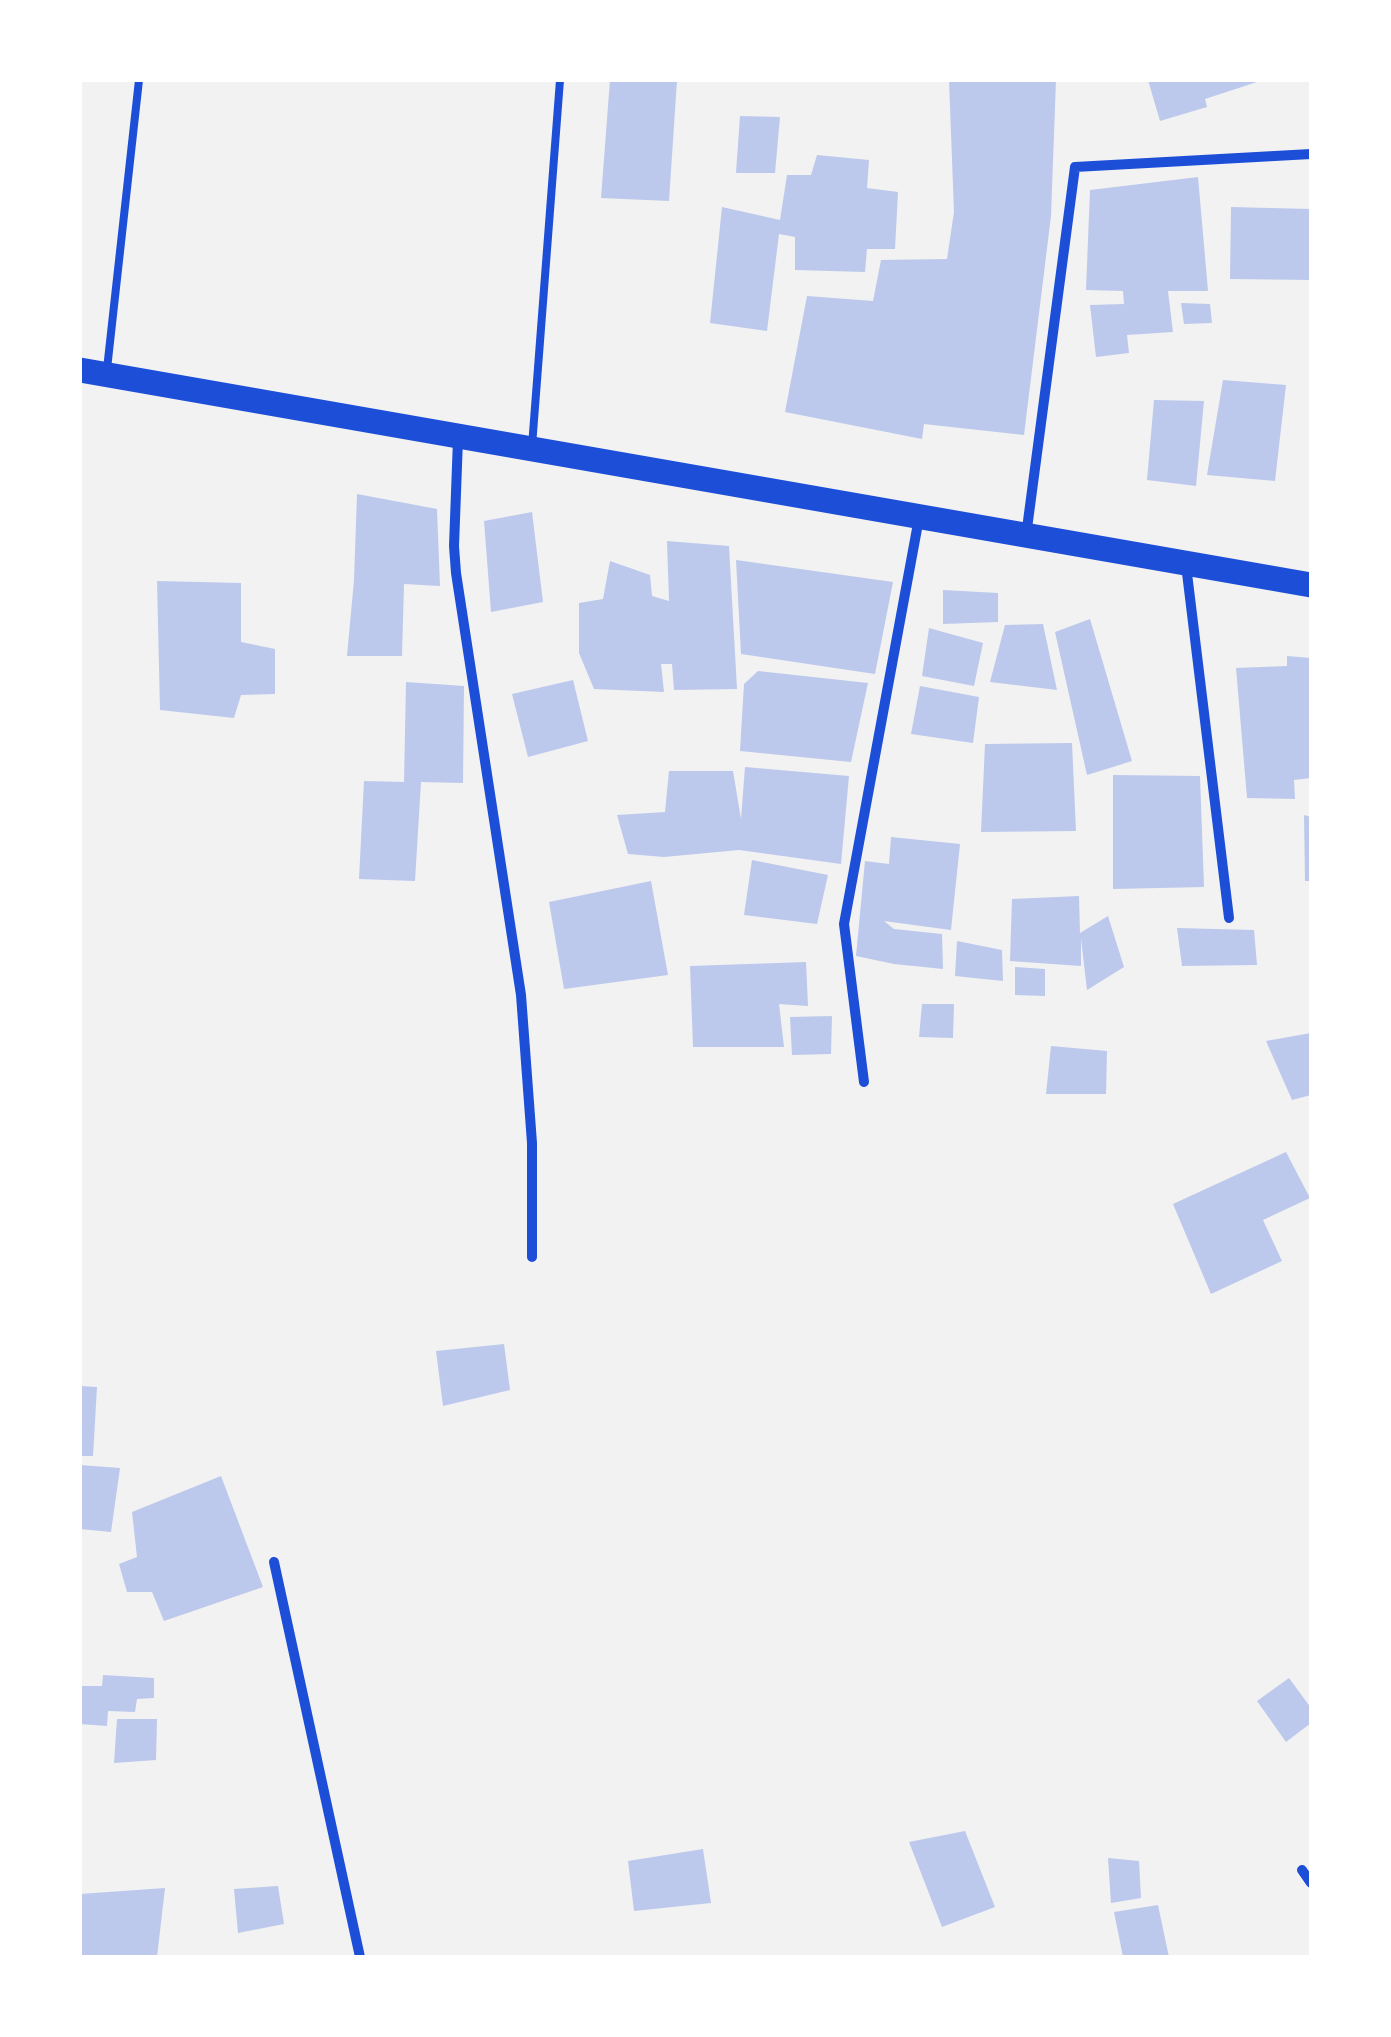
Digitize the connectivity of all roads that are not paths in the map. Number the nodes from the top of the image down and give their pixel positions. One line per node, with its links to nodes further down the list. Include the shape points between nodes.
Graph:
1 (139, 80): 5 (lane)
2 (560, 80): 7 (lane)
3 (1311, 154): 9 (street, via 1075,166)
4 (80, 370): 5 (main road)
5 (106, 376): 6 (main road)
6 (458, 438): 7 (main road); 14 (street, via 456,573 520,995 532,1143)
7 (532, 450): 8 (main road)
8 (919, 518): 9 (main road); 13 (street, via 844,924)
9 (1026, 536): 10 (main road)
10 (1186, 564): 11 (main road); 12 (street)
11 (1311, 585)
12 (1229, 918)
13 (864, 1082)
14 (532, 1256)
15 (274, 1562): 18 (street)
16 (1302, 1870): 17 (street)
17 (1311, 1884)
18 (360, 1957)

